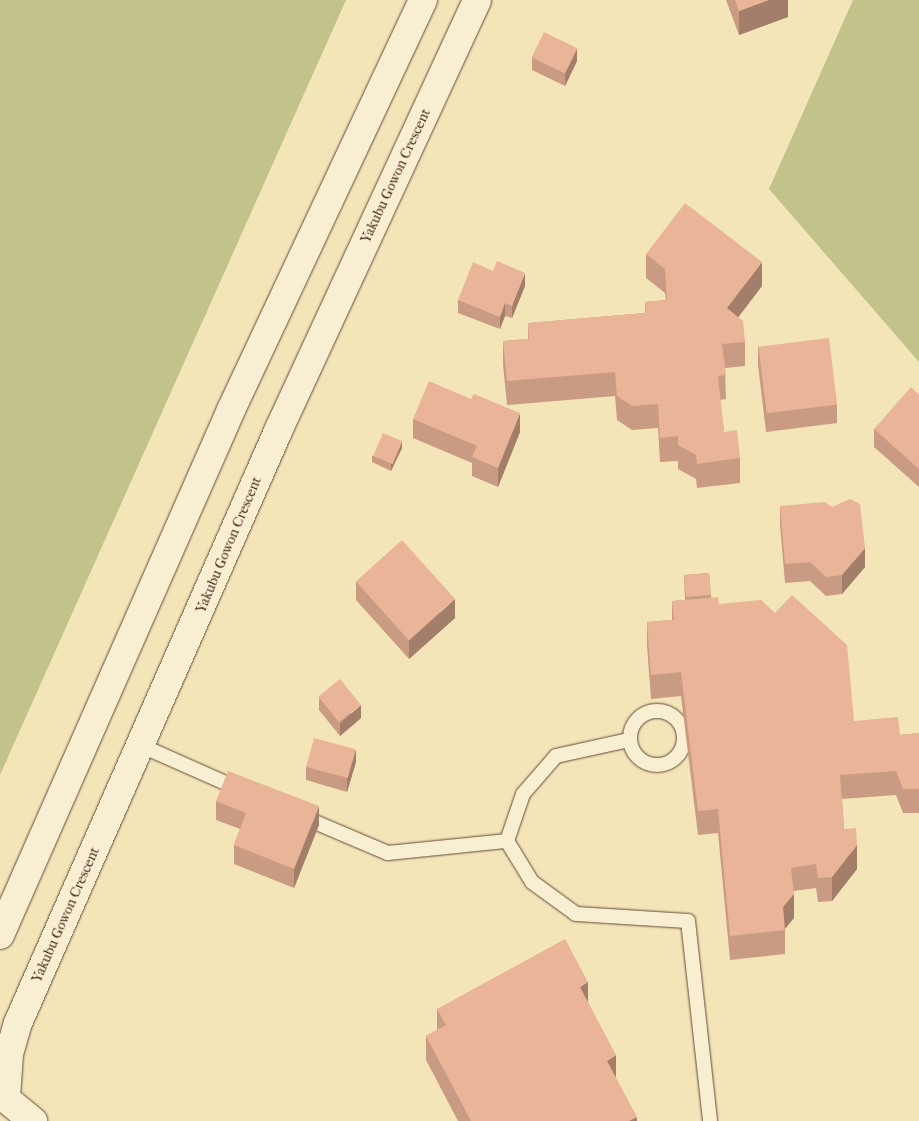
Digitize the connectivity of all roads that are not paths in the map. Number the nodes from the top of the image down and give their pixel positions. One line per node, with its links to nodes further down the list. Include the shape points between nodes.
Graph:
1 (423, 0): 8 (street, via 231,410)
2 (477, 0): 4 (street, Yakubu Gowon Crescent, via 279,429)
3 (629, 740): 7 (lane, via 556,756 522,794)
4 (142, 746): 5 (lane); 9 (street, Yakubu Gowon Crescent, via 18,1023 8,1054)
5 (255, 796)
6 (290, 811): 7 (lane, via 388,853)
7 (507, 841): 11 (lane, via 532,882 576,914 688,921)
8 (0, 935)
9 (3, 1095): 10 (street)
10 (33, 1121)
11 (710, 1121)

